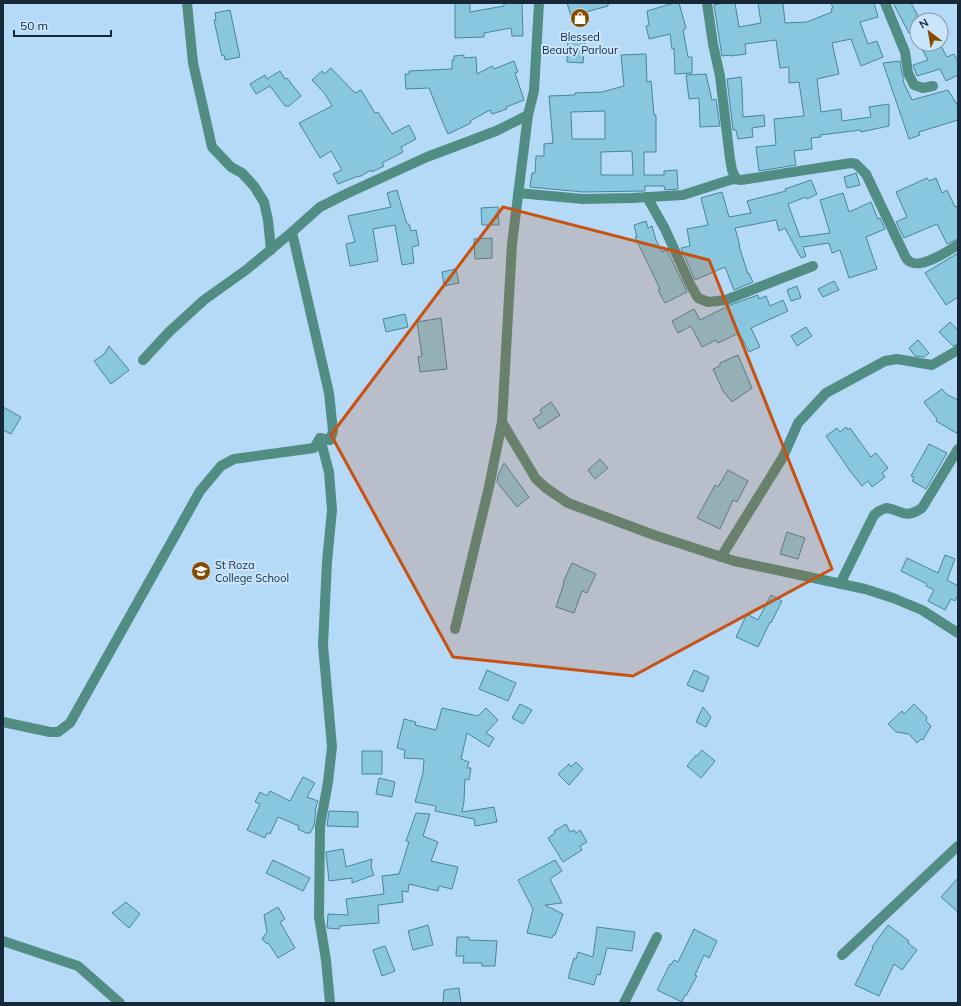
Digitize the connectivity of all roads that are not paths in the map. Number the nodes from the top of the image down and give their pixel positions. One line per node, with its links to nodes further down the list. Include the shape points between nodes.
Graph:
1 (187, 3): 12 (street, via 193,63 212,147 231,167 242,173 264,202)
2 (539, 3): 6 (street, via 534,91)
3 (707, 3): 7 (street, via 720,76 730,160)
4 (885, 3): 5 (street, via 905,52 908,73 914,85 923,88)
5 (933, 86)
6 (528, 115): 8 (street); 10 (street, via 348,193 320,207)
7 (736, 179): 9 (street, via 683,195); 11 (street, via 856,164 866,174 909,262 923,263)
8 (518, 193): 9 (street, via 583,199); 16 (street, via 512,244)
9 (647, 197): 13 (street, via 698,298 708,302 726,300)
10 (292, 232): 12 (street); 17 (street, via 329,393 333,431 330,440)
11 (958, 245)
12 (271, 250): 15 (street, via 204,300)
13 (813, 266)
14 (958, 350): 19 (street, via 932,365 897,359 885,361 826,393 798,424 783,457)
15 (143, 360)
16 (502, 422): 19 (street, via 536,479 568,503); 21 (street)
17 (320, 438): 23 (street, via 314,448 234,459 221,466 210,477 70,723 58,732 50,732); 29 (street, via 329,472 332,510 323,646 332,747 320,826 318,917)
18 (958, 449): 20 (street, via 922,508 908,514 886,508 874,515)
19 (721, 557): 20 (street)
20 (840, 584): 22 (street, via 872,591 922,610)
21 (455, 629)
22 (958, 633)
23 (3, 722)
24 (958, 846): 27 (street)
25 (657, 937): 30 (street)
26 (3, 941): 28 (street, via 78,966)
27 (842, 955)
28 (120, 1003)
29 (330, 1003)
30 (624, 1003)

